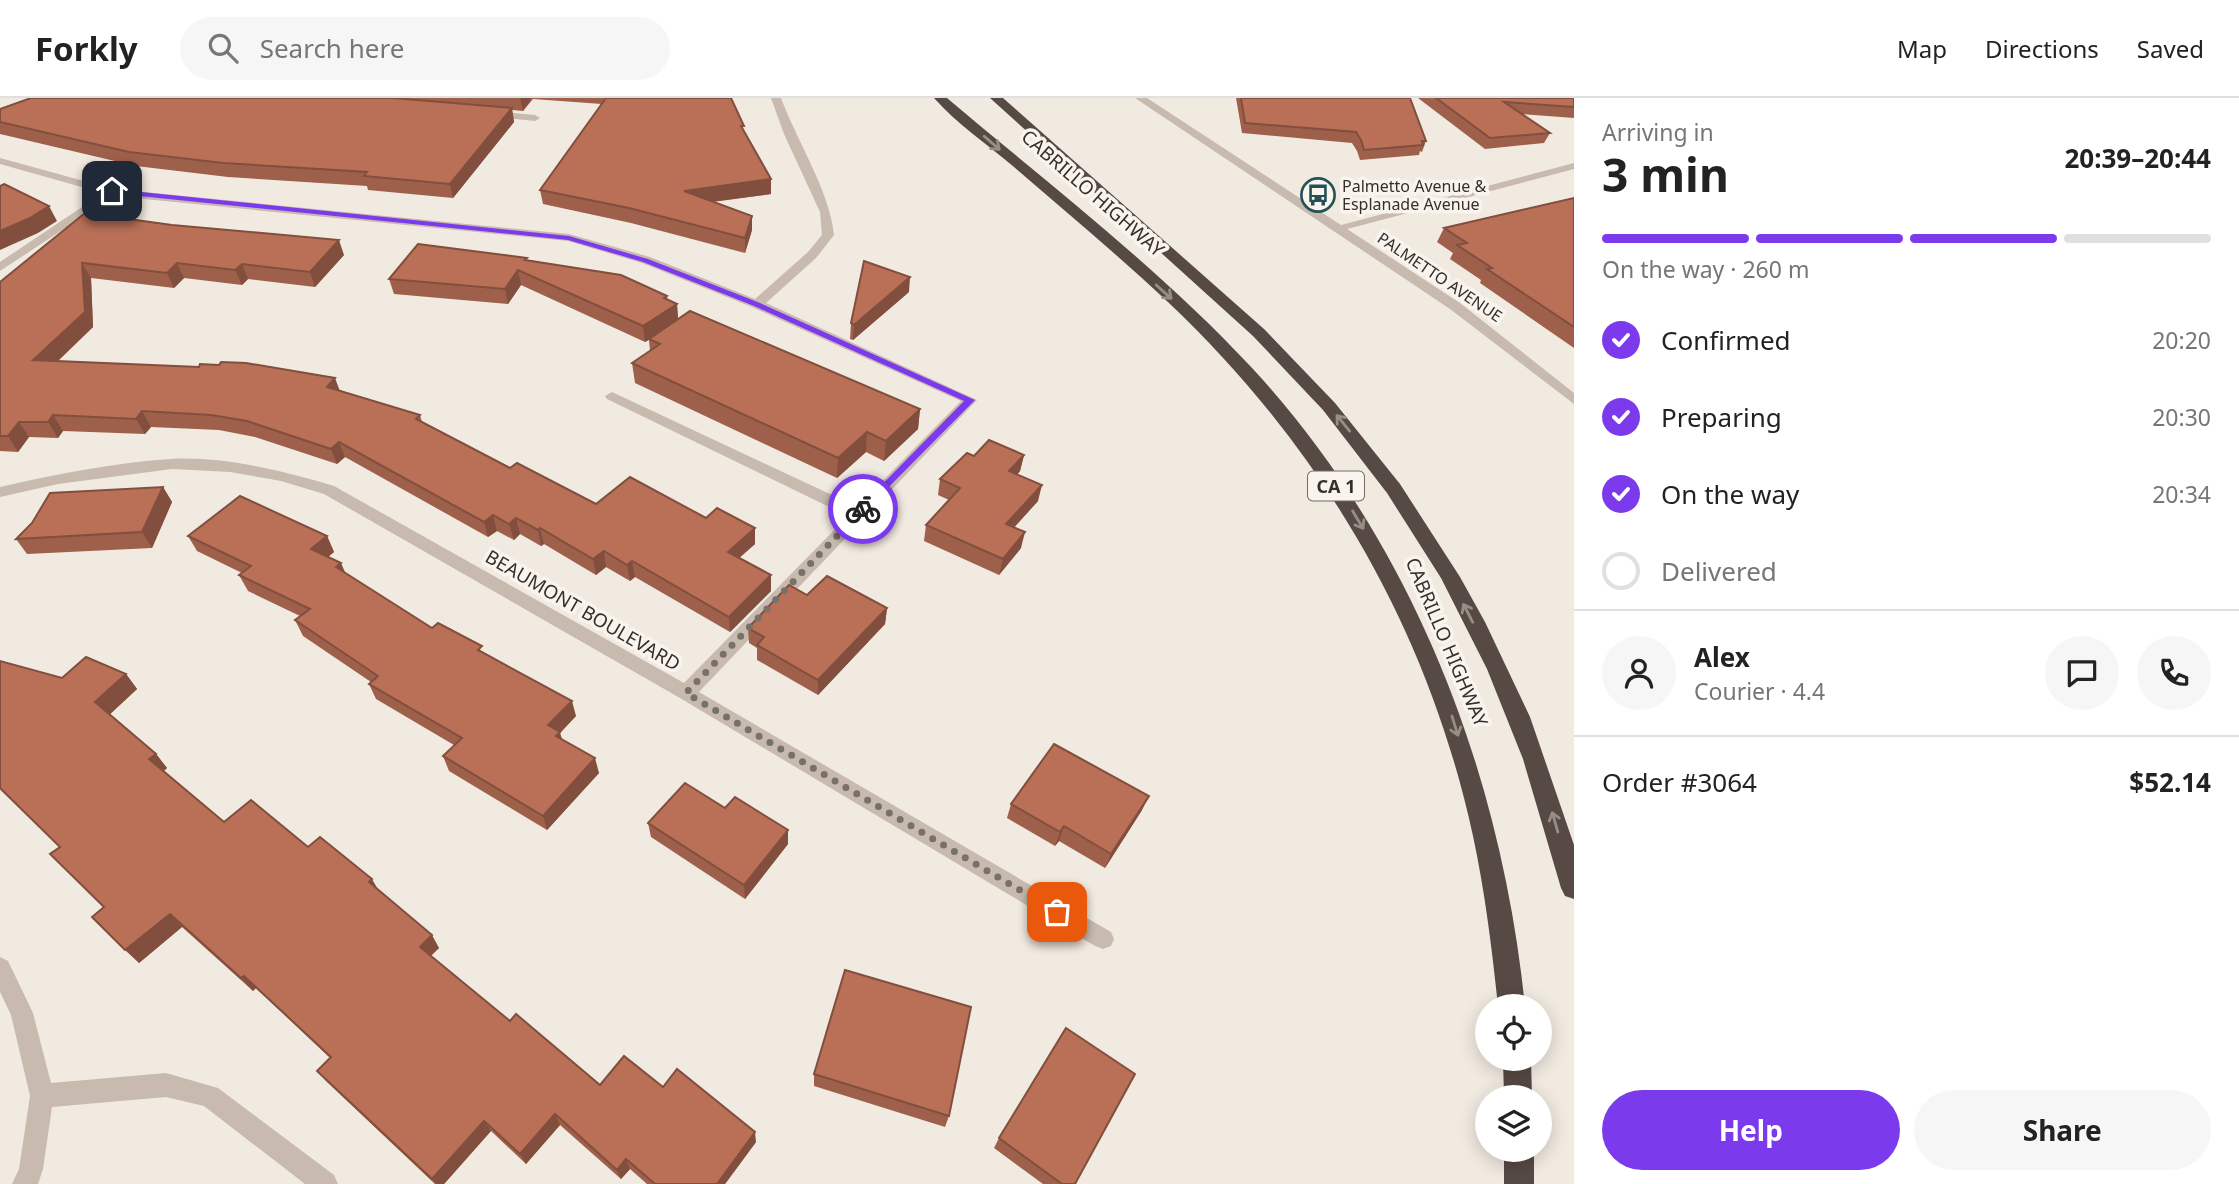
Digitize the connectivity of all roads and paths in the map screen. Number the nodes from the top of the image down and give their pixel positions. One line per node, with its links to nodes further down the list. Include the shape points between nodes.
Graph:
1 (776, 98): 14 (street, via 826,212 828,235)
2 (940, 98): 23 (highway, CABRILLO HIGHWAY / CA 1, one-way to 23, via 1212,337 1289,421 1356,516 1388,571 1450,711 1495,875)
3 (996, 98): 8 (highway, CABRILLO HIGHWAY / CA 1)
4 (1010, 98): 8 (highway)
5 (1140, 98): 12 (street, PALMETTO AVENUE)
6 (481, 113): 7 (street)
7 (534, 118)
8 (1039, 139): 20 (highway, CABRILLO HIGHWAY / CA 1, one-way to 8, via 1549,799 1518,716 1447,571 1374,461 1254,329)
9 (0, 161): 11 (street)
10 (1574, 166): 12 (street)
11 (112, 191): 13 (street); 14 (street, via 569,238 646,260)
12 (1336, 228): 16 (street, PALMETTO AVENUE, via 1455,306)
13 (0, 267)
14 (757, 304): 18 (street, via 970,400)
15 (612, 396): 18 (street)
16 (1574, 400)
17 (0, 492): 19 (street, BEAUMONT BOULEVARD, via 58,479 173,464 282,476 329,490)
18 (858, 514): 19 (street)
19 (686, 693): 21 (street, BEAUMONT BOULEVARD)
20 (1574, 888)
21 (1103, 939)
22 (0, 968): 24 (street, via 22,1013)
23 (1510, 994)
24 (42, 1096): 26 (street); 27 (street, via 166,1085 210,1096)
25 (1519, 1162): 28 (highway)
26 (25, 1184)
27 (325, 1184)
28 (1519, 1184)

